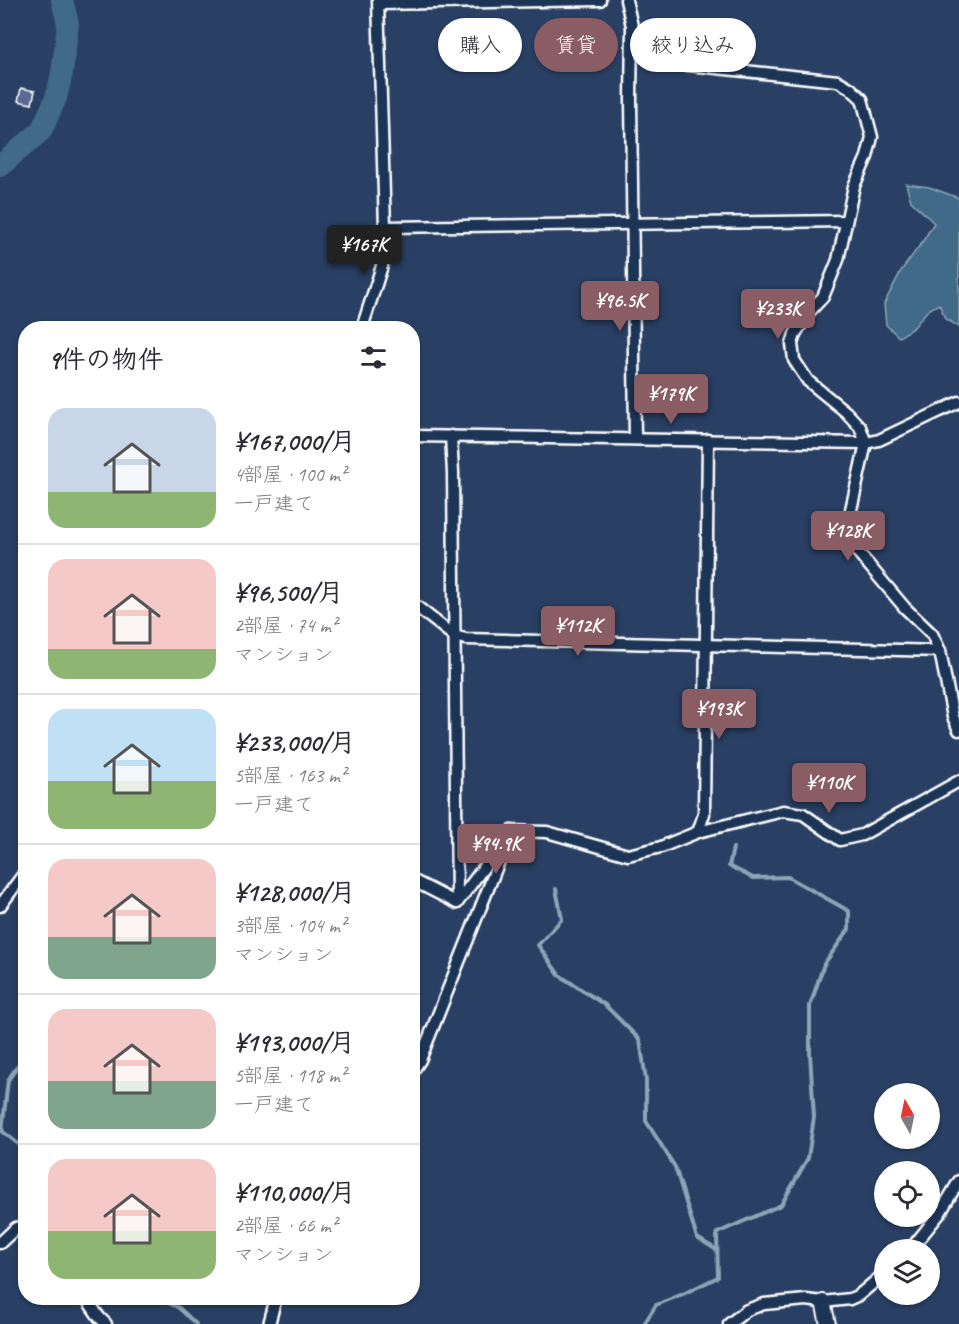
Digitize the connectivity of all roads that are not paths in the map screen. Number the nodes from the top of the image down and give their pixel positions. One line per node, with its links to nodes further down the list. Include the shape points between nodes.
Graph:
1 (600, 0): 3 (street)
2 (626, 0): 4 (street)
3 (378, 2): 9 (street)
4 (630, 18)
5 (632, 72): 8 (street)
6 (754, 72): 7 (street, via 838,81 862,99 872,137)
7 (846, 221): 8 (street); 16 (street, via 838,261 823,297 809,312 792,344 794,360 808,381 860,427)
8 (633, 224): 9 (street); 14 (street)
9 (385, 227): 10 (street, via 382,266)
10 (364, 321)
11 (959, 402): 16 (street)
12 (420, 436): 13 (street)
13 (451, 436): 14 (street); 18 (street)
14 (635, 439): 15 (street)
15 (708, 440): 16 (street); 19 (street)
16 (866, 443): 20 (street, via 850,514 856,550 932,634)
17 (420, 609): 18 (street)
18 (454, 636): 19 (street, via 538,642); 27 (street)
19 (705, 644): 20 (street); 24 (street, via 704,814)
20 (940, 651): 21 (street)
21 (959, 730)
22 (959, 781): 24 (street, via 862,835 840,840 803,814 783,811)
23 (511, 831): 24 (street, via 547,832 628,855); 27 (street); 29 (street)
24 (698, 832)
25 (18, 882): 28 (street)
26 (420, 884): 27 (street)
27 (457, 903)
28 (0, 906)
29 (420, 1060)
30 (959, 1180): 32 (street)
31 (18, 1227): 33 (street)
32 (919, 1239)
33 (0, 1244)
34 (874, 1282): 35 (street, via 850,1299)
35 (823, 1302): 40 (street, via 764,1304 747,1310); 41 (street)
36 (91, 1305): 38 (street)
37 (274, 1305): 39 (street)
38 (106, 1324)
39 (269, 1324)
40 (729, 1324)
41 (828, 1324)

